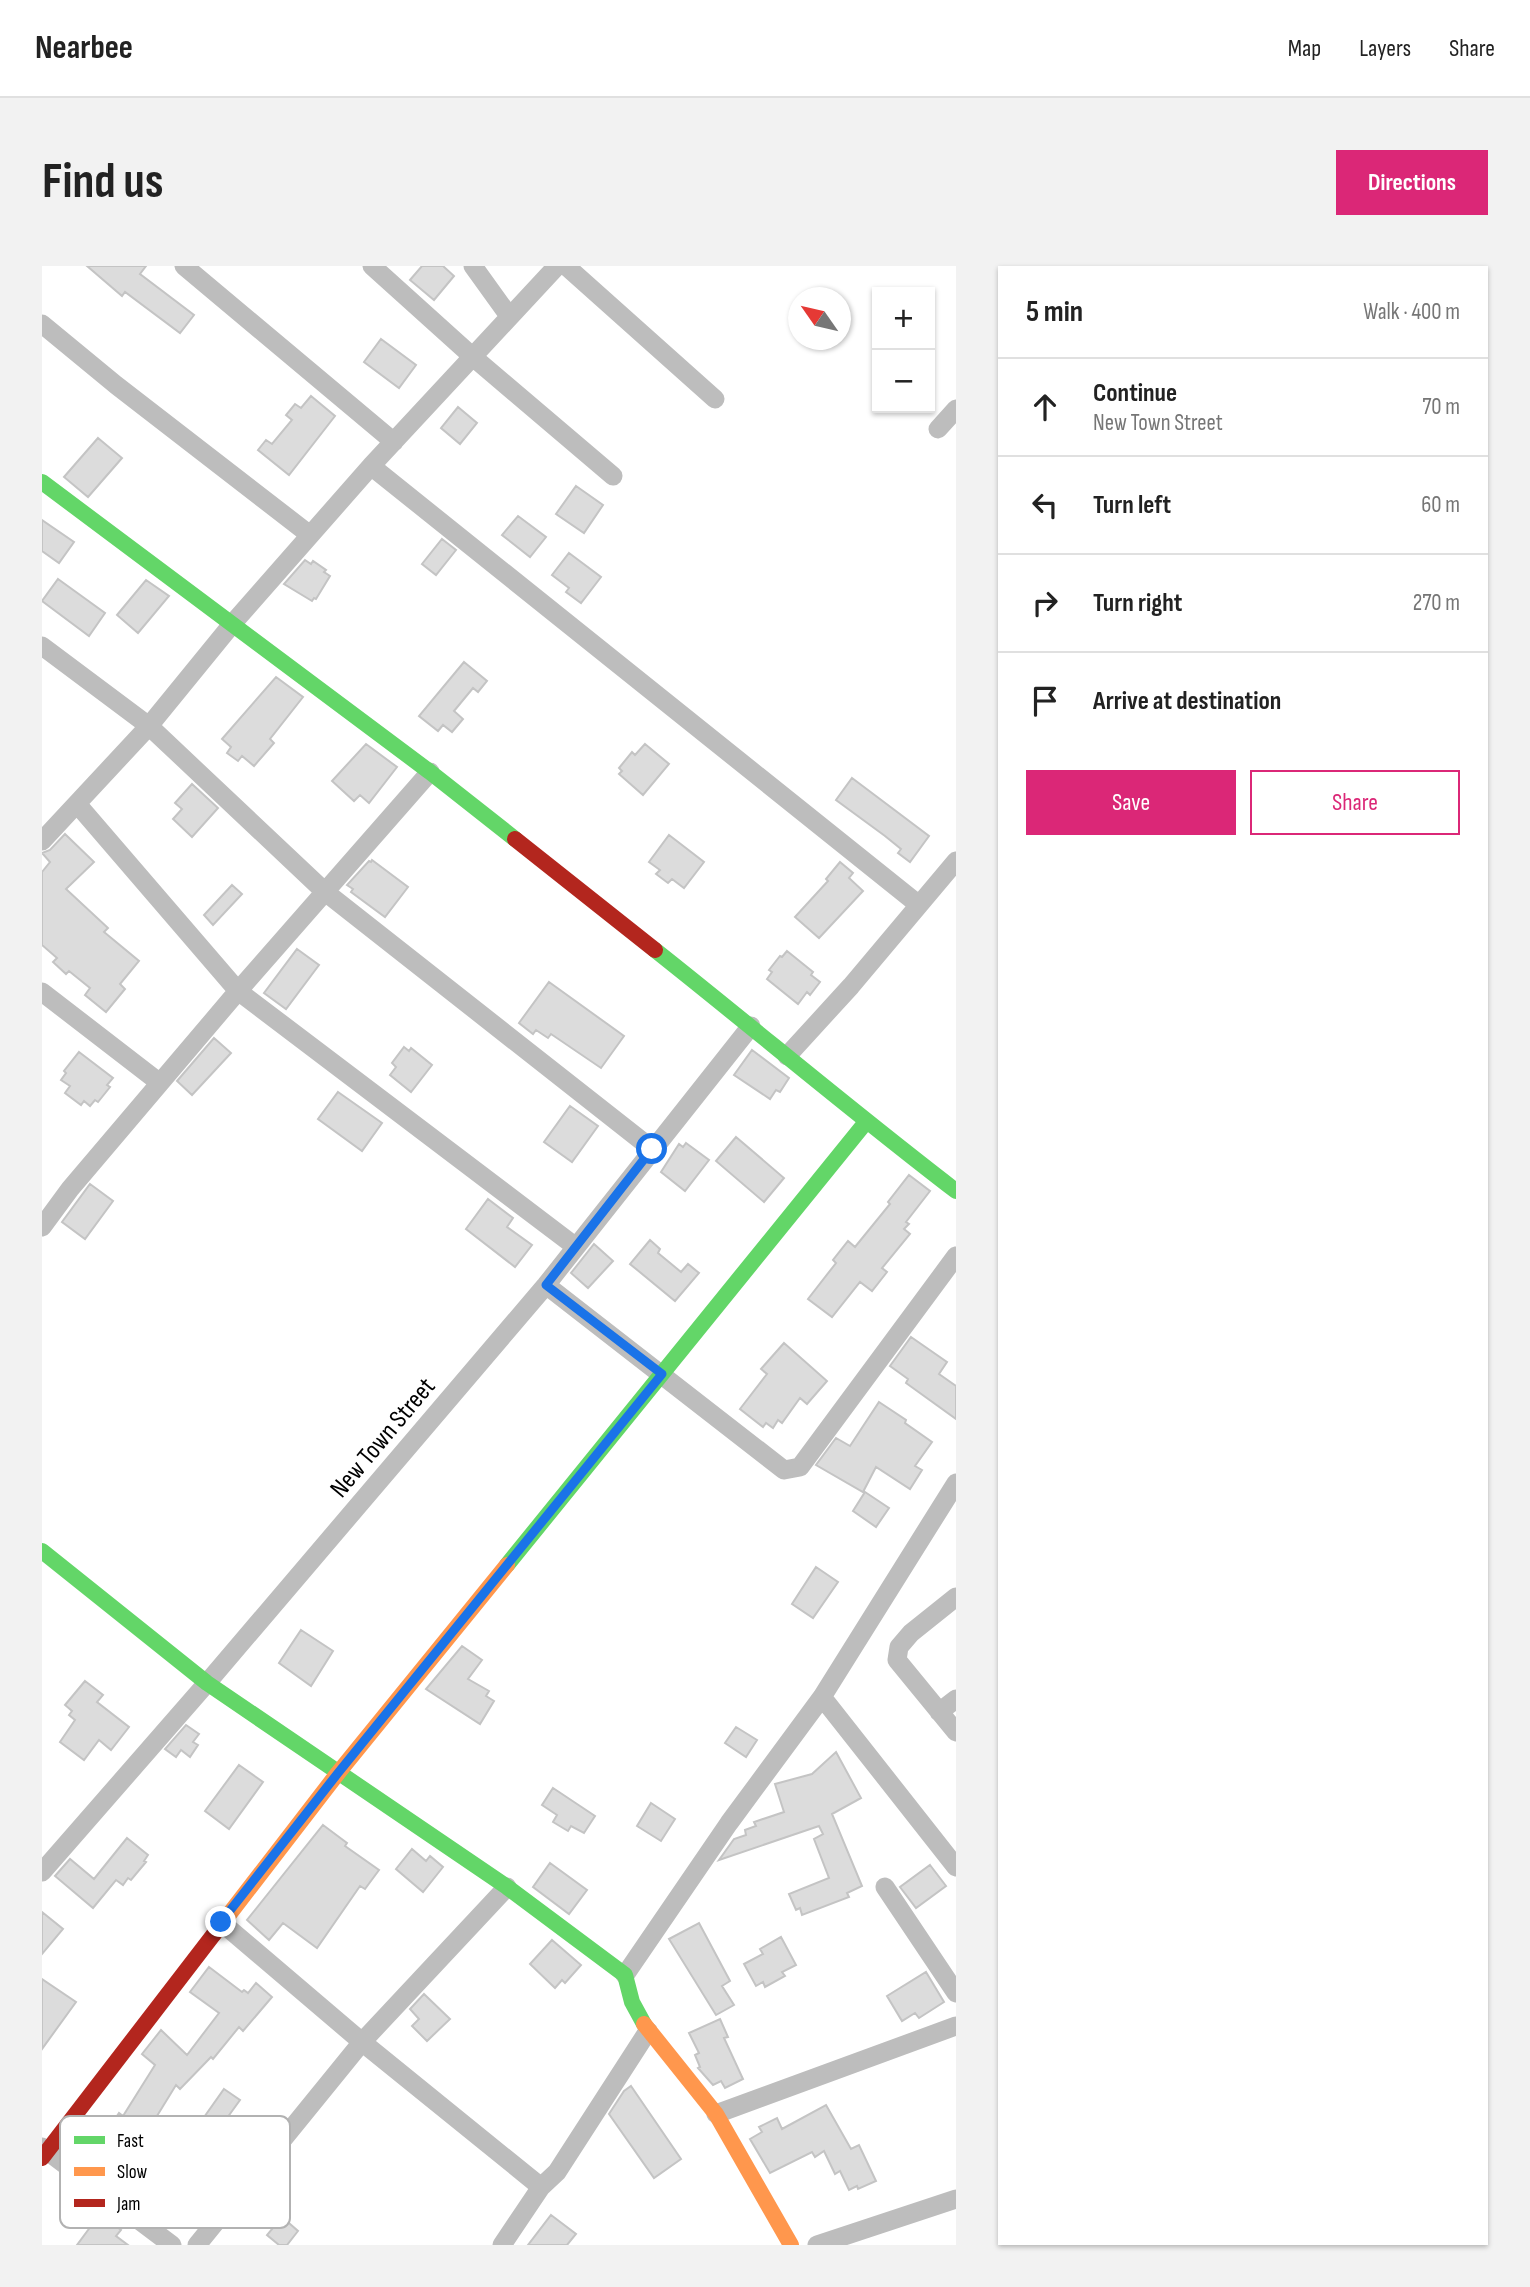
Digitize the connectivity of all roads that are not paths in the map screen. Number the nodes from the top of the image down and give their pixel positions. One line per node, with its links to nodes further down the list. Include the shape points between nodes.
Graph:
1 (184, 266): 12 (street)
2 (372, 266): 8 (street)
3 (472, 266): 6 (street)
4 (557, 266): 6 (street)
5 (566, 266): 9 (street)
6 (509, 316): 8 (street)
7 (42, 324): 16 (street)
8 (473, 357): 12 (street); 14 (street)
9 (715, 399)
10 (956, 409): 11 (street)
11 (938, 429)
12 (394, 442): 13 (street)
13 (371, 466): 16 (street); 25 (street)
14 (613, 476)
15 (42, 482): 17 (street)
16 (310, 536): 17 (street)
17 (233, 623): 19 (street); 20 (street)
18 (42, 646): 19 (street)
19 (149, 726): 21 (street); 24 (street)
20 (430, 772): 24 (street); 28 (street)
21 (78, 805): 22 (street); 26 (street)
22 (45, 832)
23 (956, 861): 25 (street)
24 (324, 891): 26 (street); 32 (street)
25 (919, 905): 29 (street)
26 (238, 991): 30 (street); 35 (street)
27 (42, 992): 30 (street)
28 (751, 1026): 29 (street); 32 (street, New Town Street)
29 (787, 1056): 31 (street)
30 (160, 1083): 34 (street)
31 (866, 1122): 33 (street); 38 (street)
32 (652, 1149): 35 (street, New Town Street)
33 (956, 1191)
34 (42, 1227)
35 (576, 1247): 37 (street, New Town Street)
36 (956, 1256): 38 (street, via 800,1466 783,1470)
37 (546, 1285): 38 (street); 42 (street, New Town Street)
38 (662, 1374): 47 (street)
39 (956, 1483): 43 (street)
40 (42, 1551): 42 (street)
41 (956, 1597): 45 (street, via 911,1633 899,1647 897,1660)
42 (206, 1683): 47 (street); 49 (street, New Town Street)
43 (822, 1697): 48 (street); 53 (street)
44 (956, 1699): 45 (street)
45 (939, 1712): 46 (street)
46 (956, 1732)
47 (338, 1773): 51 (street); 52 (street)
48 (956, 1867)
49 (42, 1872)
50 (885, 1887): 54 (street)
51 (507, 1888): 53 (street); 57 (street)
52 (221, 1922): 57 (street); 59 (street)
53 (625, 1976): 56 (street, via 632,2002)
54 (956, 1993)
55 (956, 2026): 58 (street)
56 (648, 2031): 58 (street); 64 (street, via 557,2172)
57 (362, 2042): 61 (street); 64 (street)
58 (716, 2114): 71 (street)
59 (72, 2116)
60 (60, 2131): 62 (street)
61 (290, 2131)
62 (44, 2152): 63 (street)
63 (60, 2164)
64 (541, 2187): 70 (street)
65 (956, 2199): 72 (street)
66 (149, 2228): 68 (street)
67 (211, 2228): 69 (street)
68 (172, 2245)
69 (197, 2245)
70 (502, 2245)
71 (791, 2245)
72 (817, 2245)

